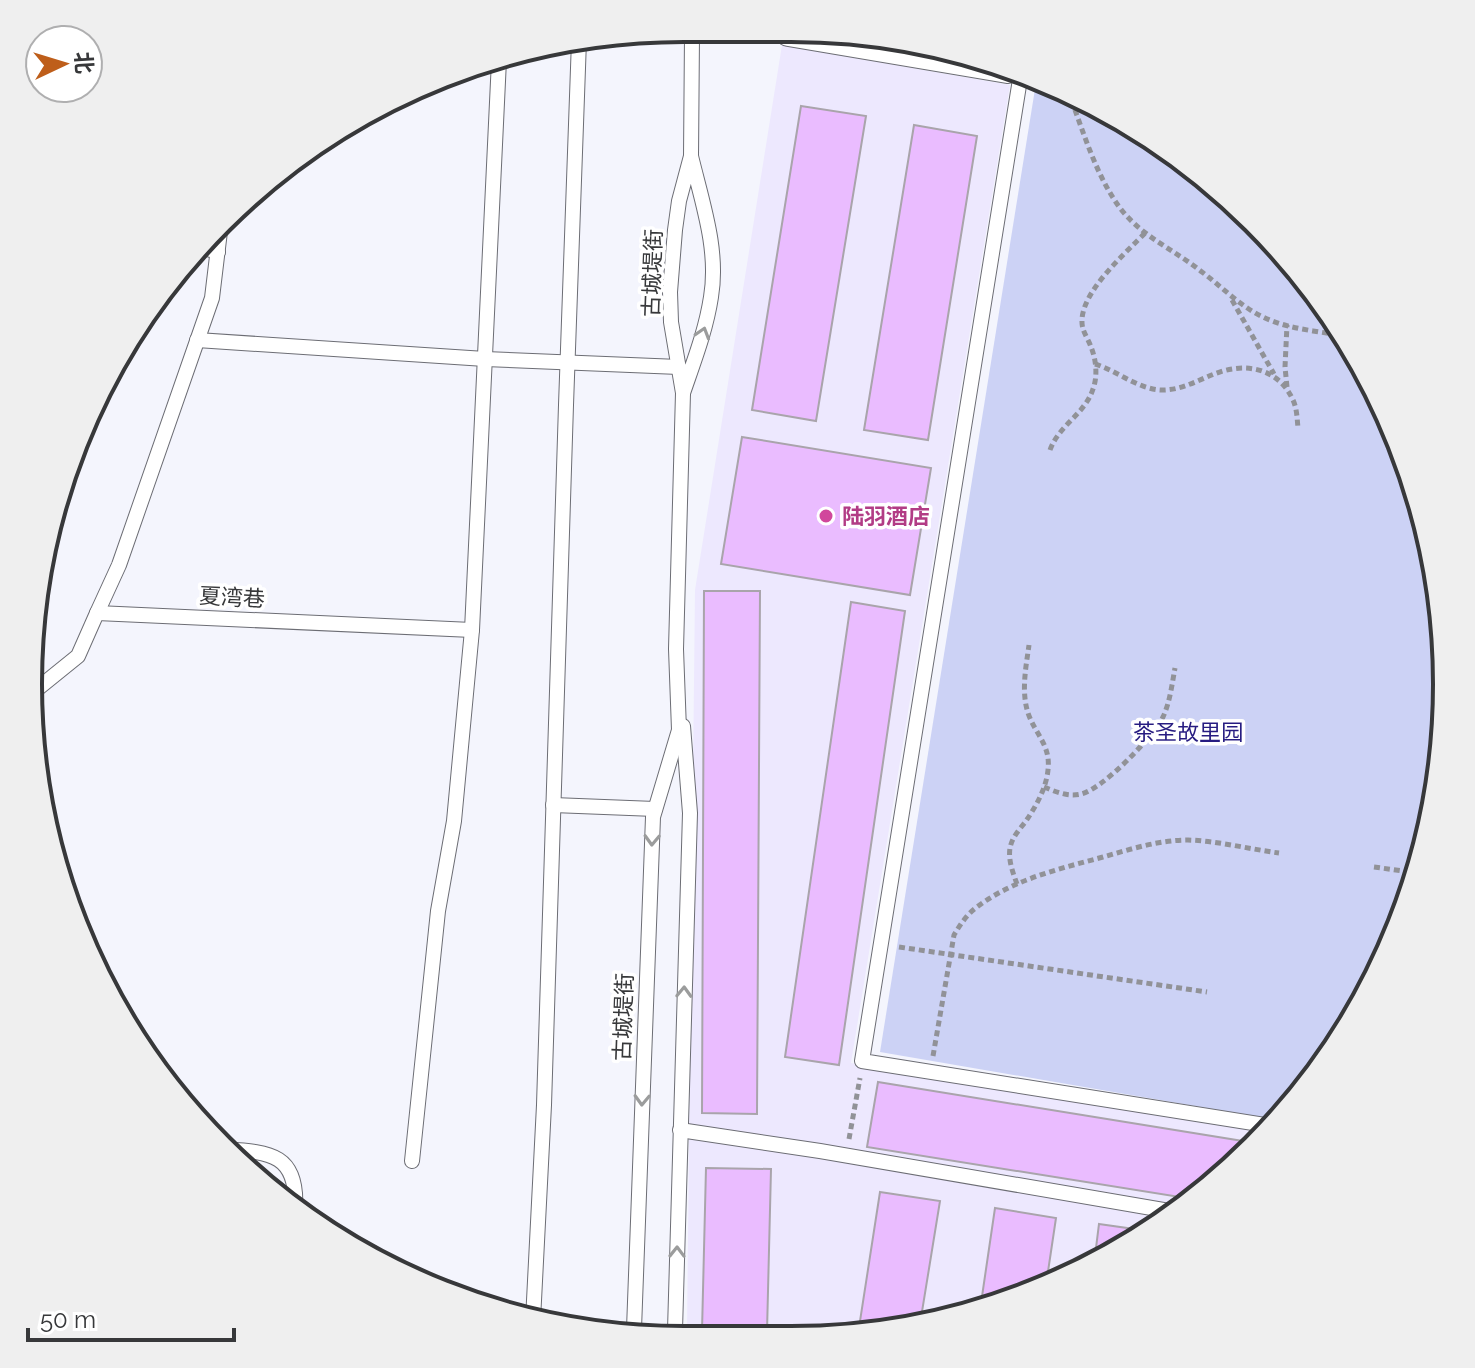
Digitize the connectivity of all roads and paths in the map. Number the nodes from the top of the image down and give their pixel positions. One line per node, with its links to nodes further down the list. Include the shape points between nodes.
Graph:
1 (692, 42): 6 (lane, 古城堤街)
2 (579, 51): 16 (lane)
3 (499, 70): 15 (lane)
4 (1019, 84): 37 (lane)
5 (1075, 108): 7 (path, via 1108,189)
6 (691, 156): 18 (lane, 古城堤街, via 671,261 671,322); 21 (lane, 古城堤街, one-way to 6, via 706,324 713,263)
7 (1145, 233): 11 (path); 17 (path, via 1086,304 1083,327)
8 (219, 242): 10 (lane)
9 (211, 250): 10 (lane)
10 (218, 252): 14 (lane, via 212,298)
11 (1229, 295): 12 (path, via 1262,317); 19 (path)
12 (1287, 325): 13 (path); 20 (path)
13 (1329, 333)
14 (197, 340): 15 (lane); 24 (lane, via 119,565)
15 (485, 359): 16 (lane); 25 (lane)
16 (567, 362): 18 (lane); 31 (lane)
17 (1095, 364): 19 (path, via 1153,390 1185,386 1228,369); 23 (path, via 1089,400)
18 (679, 367): 21 (lane, 古城堤街)
19 (1274, 375): 20 (path)
20 (1288, 392): 22 (path)
21 (683, 393): 29 (lane, 古城堤街)
22 (1298, 428)
23 (1050, 450)
24 (97, 613): 25 (lane, 夏湾巷); 28 (lane, via 78,656)
25 (472, 630): 46 (lane)
26 (1029, 645): 30 (path, via 1025,700 1047,750)
27 (1175, 668): 30 (path, via 1162,719 1111,776 1083,794 1070,796)
28 (42, 685)
29 (679, 710): 32 (lane, 古城堤街, via 679,730); 43 (lane, 古城堤街, one-way to 29, via 690,813)
30 (1044, 787): 36 (path, via 1010,848)
31 (553, 805): 32 (lane); 49 (lane)
32 (655, 809): 50 (lane, 古城堤街, one-way to 50)
33 (1279, 853): 36 (path, via 1168,841)
34 (1374, 867): 35 (path)
35 (1405, 871)
36 (1017, 884): 38 (path, via 974,909 954,935)
37 (882, 944): 38 (path); 40 (lane)
38 (949, 954): 39 (path); 41 (path)
39 (1207, 992)
40 (862, 1061): 41 (lane); 45 (path)
41 (931, 1072): 42 (lane)
42 (1258, 1124)
43 (680, 1130): 45 (lane); 51 (lane, 古城堤街, one-way to 43)
44 (243, 1151): 47 (lane, via 277,1159 291,1173)
45 (847, 1155): 48 (lane)
46 (412, 1161)
47 (297, 1196)
48 (1160, 1209)
49 (534, 1308)
50 (634, 1324)
51 (675, 1326)

